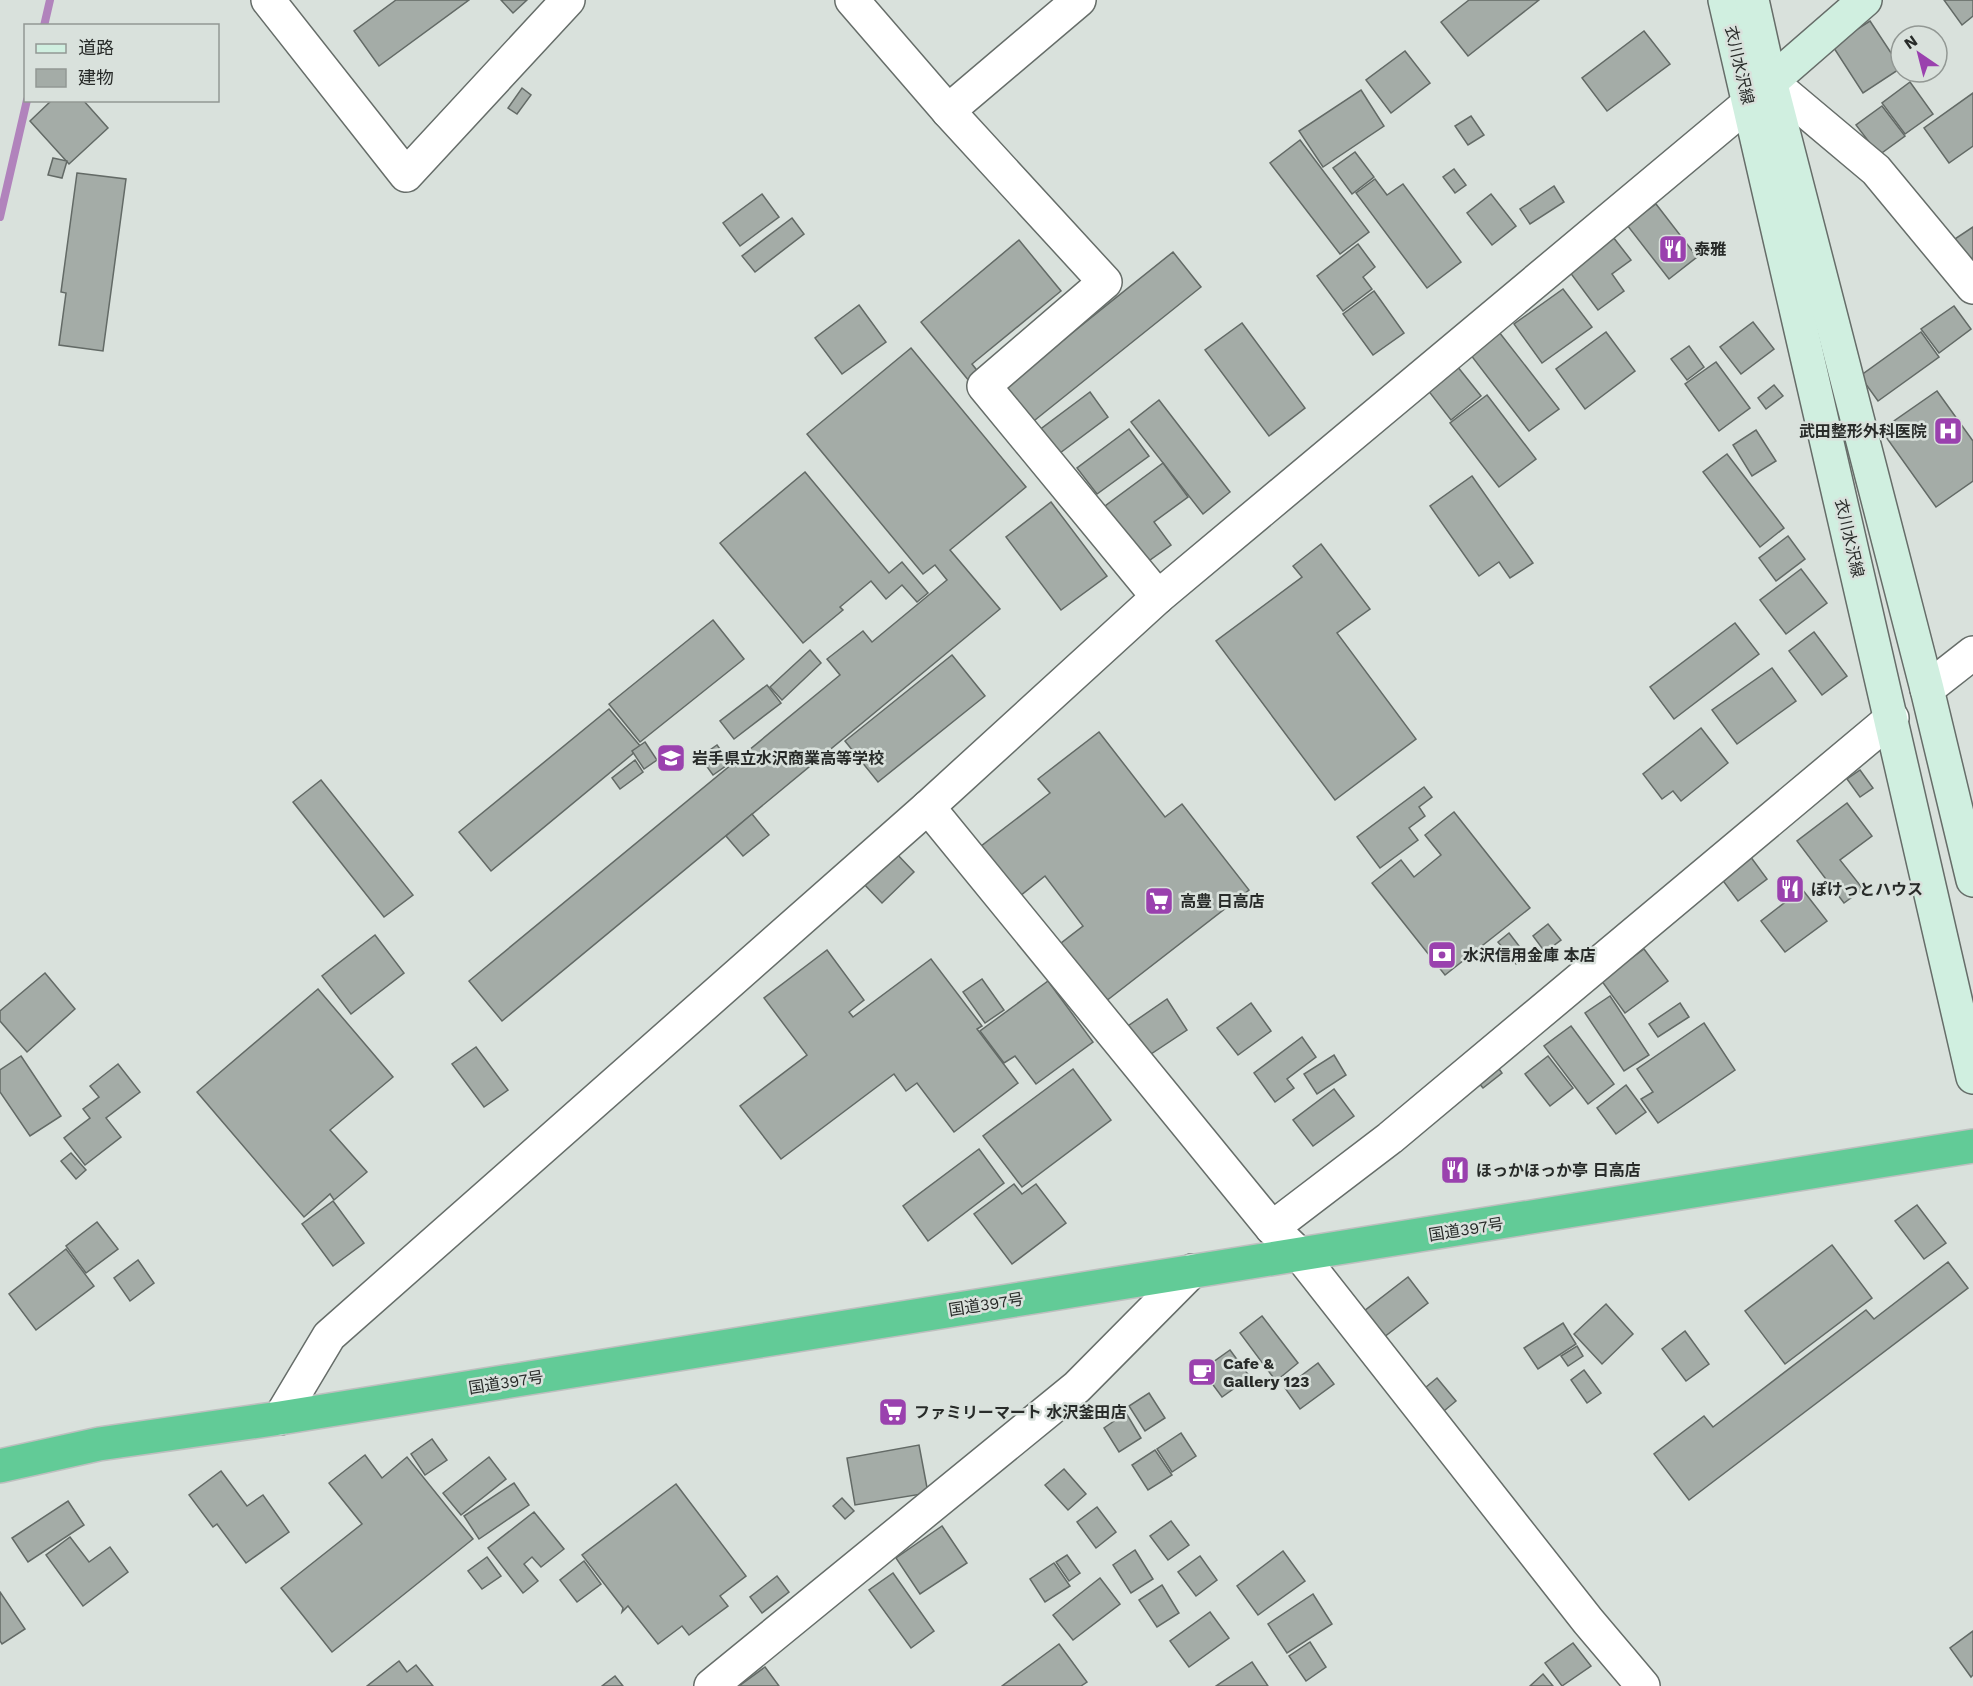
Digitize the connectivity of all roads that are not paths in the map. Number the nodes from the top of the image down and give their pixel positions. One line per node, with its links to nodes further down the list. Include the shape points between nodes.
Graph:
1 (268, 0): 2 (street, via 406,175)
2 (568, 0)
3 (852, 0): 9 (street)
4 (1079, 0): 9 (street)
5 (1725, 0): 8 (main road, 衣川水沢線)
6 (1752, 0): 8 (main road, 衣川水沢線)
7 (1865, 0): 8 (main road)
8 (1759, 92): 10 (street, via 1876,170); 11 (street); 13 (main road, 衣川水沢線); 14 (main road, 衣川水沢線)
9 (948, 111): 11 (street, via 1105,282 984,386)
10 (1973, 286)
11 (1158, 597): 15 (street)
12 (1973, 653): 13 (street)
13 (1927, 689): 16 (main road, 衣川水沢線)
14 (1892, 718): 17 (main road, 衣川水沢線); 19 (street, via 1399,1130)
15 (928, 807): 19 (street); 22 (street, via 329,1336)
16 (1973, 880)
17 (1973, 1077)
18 (1973, 1146): 20 (highway, 国道397号)
19 (1272, 1228): 20 (street)
20 (1301, 1256): 21 (highway, 国道397号); 25 (street)
21 (1192, 1271): 22 (highway, 国道397号); 24 (street, via 1077,1387)
22 (280, 1418): 23 (highway, 国道397号, via 99,1444)
23 (0, 1466)
24 (711, 1686)
25 (1642, 1686)

